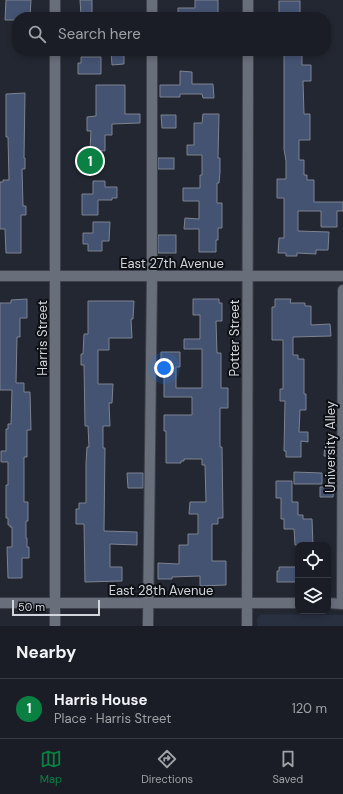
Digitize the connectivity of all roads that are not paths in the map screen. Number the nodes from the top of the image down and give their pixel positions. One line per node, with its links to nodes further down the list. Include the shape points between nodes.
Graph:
1 (55, 0): 4 (street)
2 (152, 0): 5 (street)
3 (248, 0): 6 (street)
4 (55, 12)
5 (152, 12)
6 (248, 12)
7 (55, 56): 11 (street, Harris Street)
8 (152, 56): 12 (street)
9 (248, 56): 13 (street, Potter Street)
10 (0, 276): 11 (street, East 27th Avenue)
11 (55, 276): 12 (street, East 27th Avenue); 17 (street, Harris Street)
12 (152, 276): 13 (street, East 27th Avenue); 18 (street)
13 (247, 276): 14 (street, East 27th Avenue); 19 (street, Potter Street)
14 (343, 276)
15 (343, 290): 22 (street, University Alley)
16 (0, 603): 17 (street, East 28th Avenue)
17 (55, 603): 18 (street, East 28th Avenue); 23 (street, Harris Street)
18 (148, 603): 19 (street, East 28th Avenue); 24 (street)
19 (247, 603): 20 (street, East 28th Avenue); 25 (street, Potter Street)
20 (295, 603)
21 (331, 604): 22 (street)
22 (343, 604)
23 (55, 626)
24 (148, 626)
25 (247, 626)

